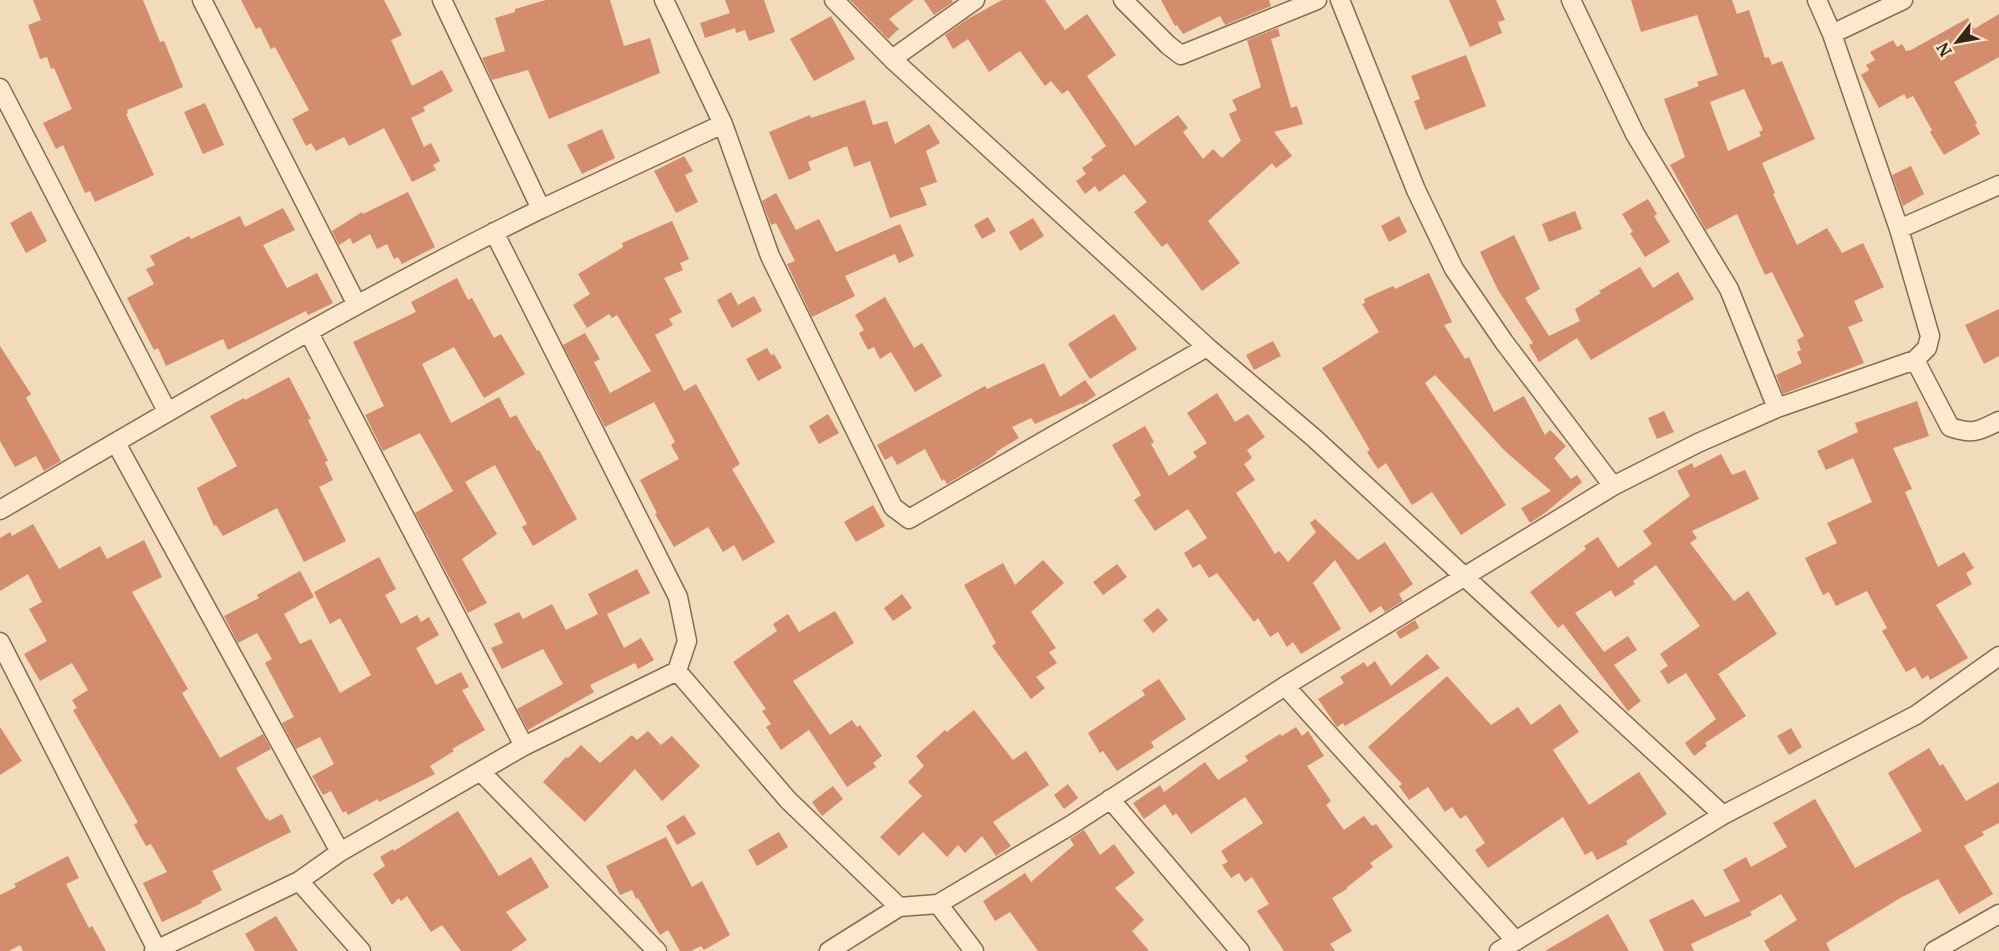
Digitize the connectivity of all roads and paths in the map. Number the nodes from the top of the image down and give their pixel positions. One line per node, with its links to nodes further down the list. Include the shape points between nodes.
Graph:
1 (202, 0): 20 (street)
2 (442, 0): 17 (street)
3 (664, 0): 15 (street)
4 (834, 0): 13 (street)
5 (975, 0): 13 (street)
6 (1123, 0): 7 (street, via 1181,55)
7 (1317, 0)
8 (1340, 0): 28 (street, via 1416,190 1454,270)
9 (1571, 0): 24 (street, via 1635,134 1729,289)
10 (1817, 0): 12 (street)
11 (1903, 0): 12 (street)
12 (1832, 34): 18 (street)
13 (892, 59): 22 (street)
14 (0, 88): 25 (street)
15 (723, 124): 17 (street); 22 (street, via 770,256 893,507 909,519)
16 (1999, 185): 18 (street)
17 (541, 209): 19 (street)
18 (1899, 229): 23 (street, via 1930,336 1927,348)
19 (494, 232): 20 (street); 33 (street, via 678,597 687,641)
20 (357, 305): 21 (street)
21 (309, 333): 25 (street); 35 (street)
22 (1207, 347): 30 (street, via 1313,437)
23 (1915, 360): 24 (street); 26 (street, via 1950,427 1967,433)
24 (1777, 408): 28 (street)
25 (167, 411): 27 (street)
26 (1999, 421)
27 (116, 443): 29 (street); 39 (street)
28 (1613, 486): 30 (street)
29 (0, 510)
30 (1462, 577): 34 (street); 38 (street)
31 (0, 642): 45 (street)
32 (1999, 656): 38 (street, via 1916,715)
33 (677, 671): 35 (street); 42 (street, via 788,800)
34 (1285, 686): 37 (street); 44 (street)
35 (524, 746): 36 (street)
36 (481, 772): 39 (street); 47 (street)
37 (1110, 799): 41 (street); 50 (street)
38 (1723, 815): 44 (street)
39 (340, 852): 40 (street)
40 (299, 881): 45 (street); 46 (street)
41 (938, 904): 42 (street); 49 (street)
42 (899, 908): 48 (street)
43 (1999, 914): 52 (street)
44 (1516, 941): 51 (street)
45 (156, 950)
46 (361, 951)
47 (657, 951)
48 (829, 951)
49 (974, 951)
50 (1240, 951)
51 (1499, 951)
52 (1934, 951)

